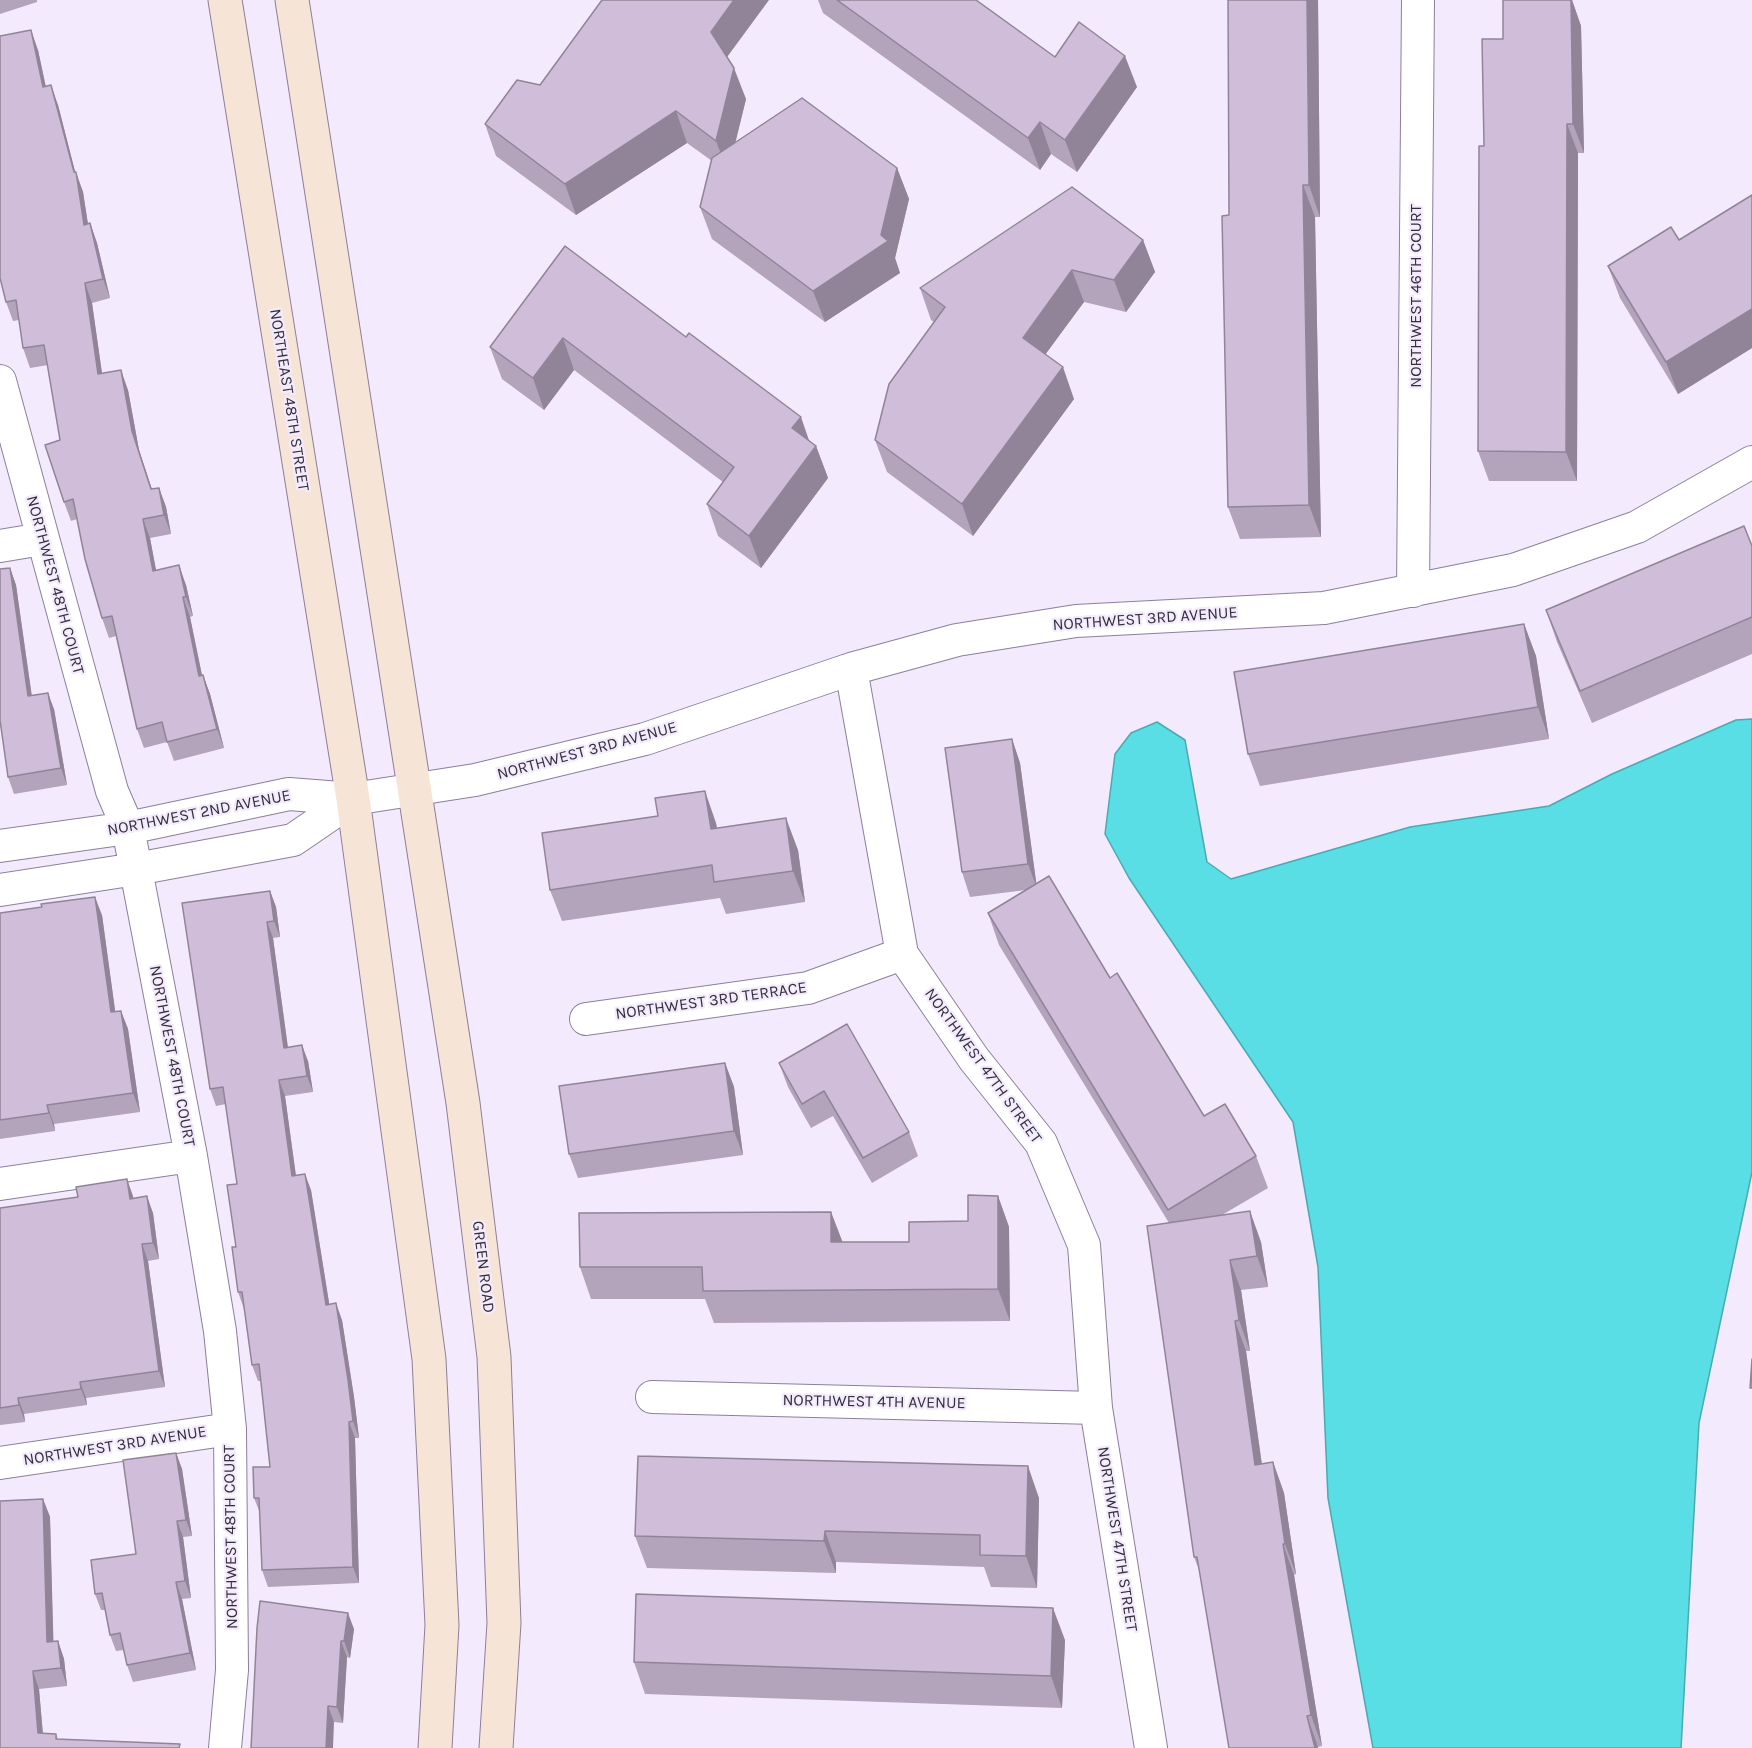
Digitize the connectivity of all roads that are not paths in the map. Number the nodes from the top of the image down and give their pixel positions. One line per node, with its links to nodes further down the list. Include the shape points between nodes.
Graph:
1 (225, 0): 11 (main road, NORTHEAST 48TH STREET)
2 (292, 0): 10 (main road)
3 (1418, 0): 8 (street, NORTHWEST 46TH COURT)
4 (0, 381): 6 (street, NORTHWEST 48TH COURT)
5 (1752, 462): 8 (street, NORTHWEST 3RD AVENUE, via 1637,527 1513,570)
6 (42, 539): 7 (street); 12 (street, NORTHWEST 48TH COURT, via 112,791)
7 (0, 546)
8 (1413, 591): 9 (street, NORTHWEST 3RD AVENUE, via 1324,608 1076,621 957,640)
9 (851, 669): 10 (street, NORTHWEST 3RD AVENUE, via 645,739 475,780); 16 (street, NORTHWEST 47TH STREET)
10 (415, 790): 11 (street, NORTHWEST 3RD AVENUE); 26 (main road, GREEN ROAD, via 463,1103 495,1357 504,1623)
11 (353, 799): 12 (street, NORTHWEST 2ND AVENUE, via 289,794); 14 (street, via 293,840); 25 (main road, via 429,1359 442,1625)
12 (128, 828): 13 (street, NORTHWEST 2ND AVENUE); 14 (street, NORTHWEST 48TH COURT)
13 (0, 846)
14 (136, 869): 15 (street); 18 (street, NORTHWEST 48TH COURT)
15 (0, 890)
16 (902, 954): 17 (street, NORTHWEST 3RD TERRACE, via 808,988); 21 (street, NORTHWEST 47TH STREET, via 974,1059 1041,1143 1084,1245)
17 (586, 1019)
18 (191, 1155): 19 (street); 22 (street, NORTHWEST 48TH COURT, via 220,1330)
19 (0, 1184)
20 (652, 1397): 21 (street, NORTHWEST 4TH AVENUE)
21 (1096, 1408): 27 (street, NORTHWEST 47TH STREET)
22 (230, 1429): 23 (street, NORTHWEST 3RD AVENUE); 24 (street, NORTHWEST 48TH COURT, via 232,1670)
23 (0, 1463)
24 (225, 1748)
25 (435, 1748)
26 (496, 1748)
27 (1151, 1748)

